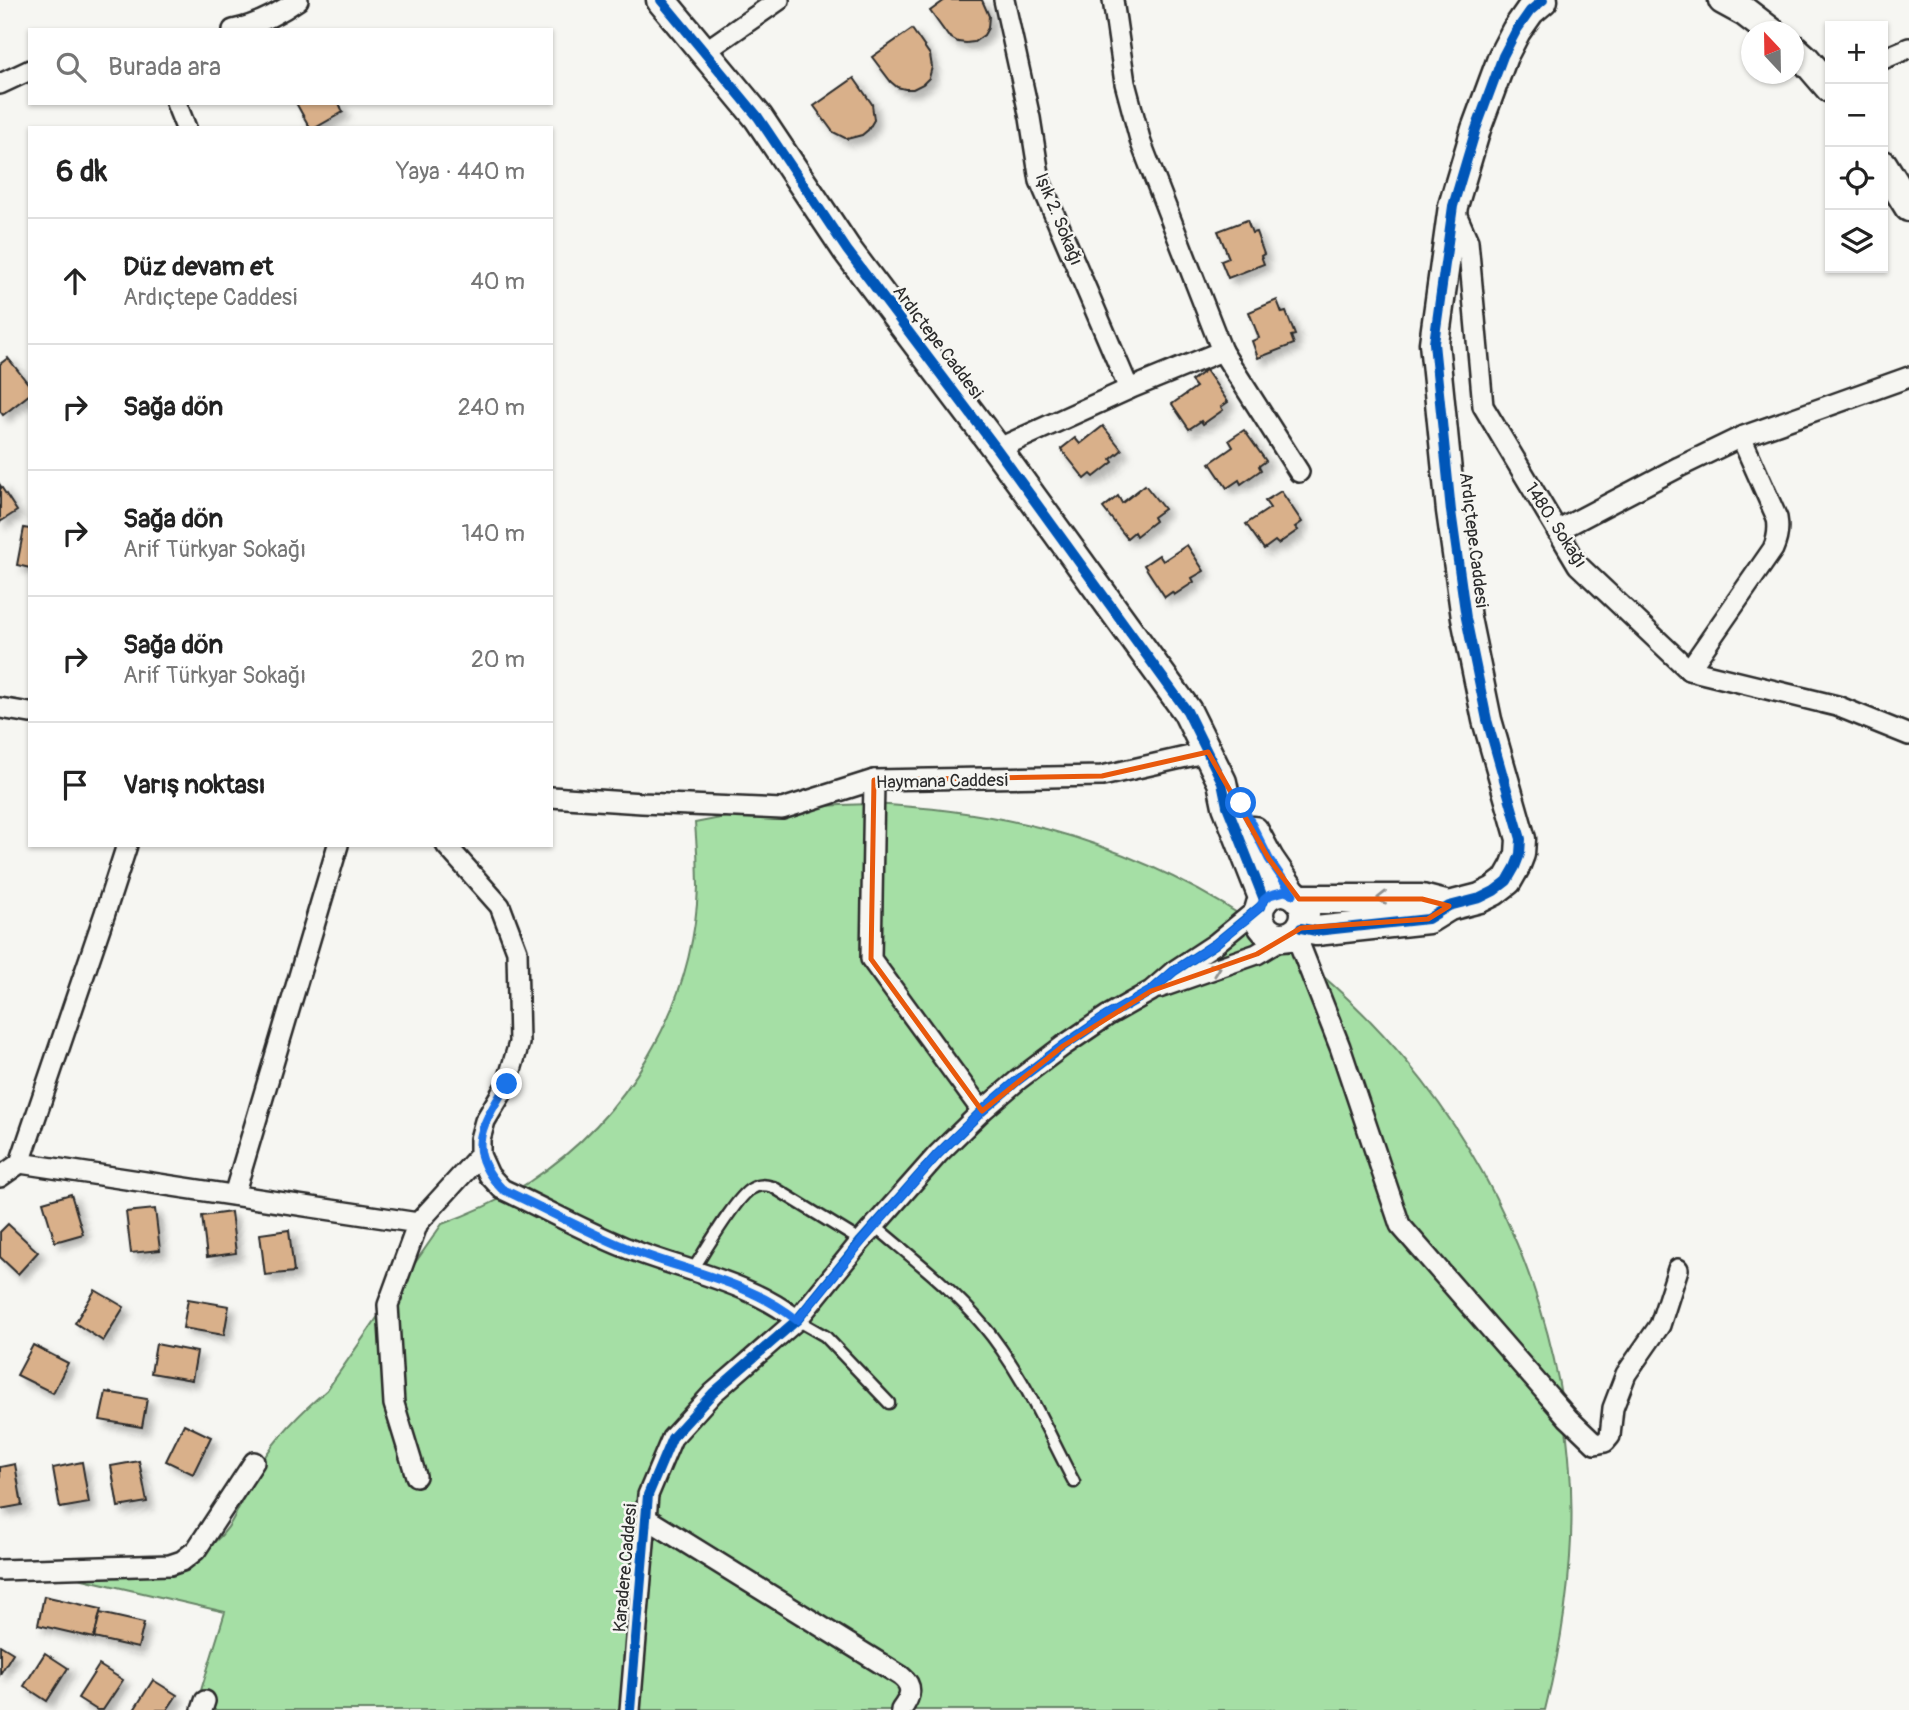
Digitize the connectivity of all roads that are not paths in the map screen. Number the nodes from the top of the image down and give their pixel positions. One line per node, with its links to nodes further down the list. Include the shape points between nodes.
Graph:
1 (298, 0): 9 (street)
2 (661, 0): 11 (street, Ardıçtepe Caddesi)
3 (779, 0): 11 (street)
4 (1004, 0): 24 (street, Işık 2. Sokağı, via 1040,181)
5 (1113, 0): 22 (street, via 1125,83 1141,143)
6 (1543, 0): 20 (street, Ardıçtepe Caddesi, via 1530,11 1503,56)
7 (1723, 0): 8 (street)
8 (1757, 21)
9 (242, 28)
10 (1909, 48): 12 (street)
11 (704, 51): 26 (street, Ardıçtepe Caddesi, via 758,117 847,250)
12 (1888, 57)
13 (1804, 58): 15 (street)
14 (28, 71): 16 (street)
15 (1828, 84)
16 (0, 85)
17 (177, 105): 18 (street)
18 (185, 126)
19 (1888, 173): 21 (street)
20 (1452, 206): 28 (street, 1480. Sokağı, via 1468,241 1483,406); 42 (street, Ardıçtepe Caddesi, via 1434,343 1451,511 1487,720 1521,839 1516,867 1507,881 1487,895)
21 (1909, 207)
22 (1222, 351): 24 (street); 27 (street)
23 (1909, 377): 25 (street)
24 (1129, 389): 26 (street)
25 (1741, 438): 28 (street); 29 (street, via 1777,518 1777,540)
26 (997, 449): 33 (street, Ardıçtepe Caddesi, via 1187,711)
27 (1299, 472)
28 (1557, 531): 29 (street, 1480. Sokağı, via 1578,565)
29 (1689, 670): 32 (street, 1480. Sokağı, via 1837,706)
30 (0, 708): 31 (street)
31 (28, 713)
32 (1909, 735)
33 (1208, 752): 34 (street, Haymana Caddesi, via 1102,776); 35 (street, Ardıçtepe Caddesi)
34 (873, 780): 36 (street, Haymana Caddesi, via 782,809); 45 (street, via 872,959)
35 (1222, 782): 40 (street, Ardıçtepe Caddesi, via 1241,803 1269,859); 41 (street, Ardıçtepe Caddesi)
36 (553, 797)
37 (126, 847): 47 (street)
38 (337, 847): 49 (street)
39 (448, 847): 46 (street, via 500,906 517,951 519,1043 507,1084 485,1121)
40 (1296, 896): 41 (street, via 1277,892); 42 (street, Ardıçtepe Caddesi, one-way to 40, via 1422,899); 43 (street, via 1305,913)
41 (1262, 904): 43 (street, via 1259,915 1265,930 1279,937); 44 (street)
42 (1449, 906): 43 (street, Ardıçtepe Caddesi, via 1428,919)
43 (1294, 933): 44 (street, one-way to 43, via 1258,954); 53 (street, via 1340,1047 1400,1225 1595,1444 1610,1436 1613,1408 1626,1374 1660,1325)
44 (1151, 991): 45 (street, Karadere Caddesi, via 1063,1046)
45 (982, 1111): 51 (street, Karadere Caddesi)
46 (480, 1155): 50 (street); 54 (street, via 502,1189 623,1246)
47 (20, 1163): 48 (street); 49 (street)
48 (0, 1177)
49 (234, 1195): 50 (street)
50 (418, 1223): 58 (street, via 388,1305 394,1404)
51 (875, 1226): 52 (street, Karadere Caddesi); 59 (lane, via 983,1325 1016,1370)
52 (862, 1241): 54 (lane, via 773,1187 761,1185 747,1191); 55 (street, Karadere Caddesi)
53 (1678, 1269)
54 (692, 1272): 55 (street, via 758,1295)
55 (797, 1320): 56 (lane, via 825,1336); 60 (street, Karadere Caddesi, via 713,1393 672,1438 648,1495)
56 (889, 1403)
57 (254, 1462): 61 (street, via 196,1550 182,1561)
58 (416, 1476)
59 (1074, 1482)
60 (646, 1518): 62 (street, Karadere Caddesi); 63 (street, via 901,1676 910,1689)
61 (0, 1570)
62 (630, 1710)
63 (901, 1710)

